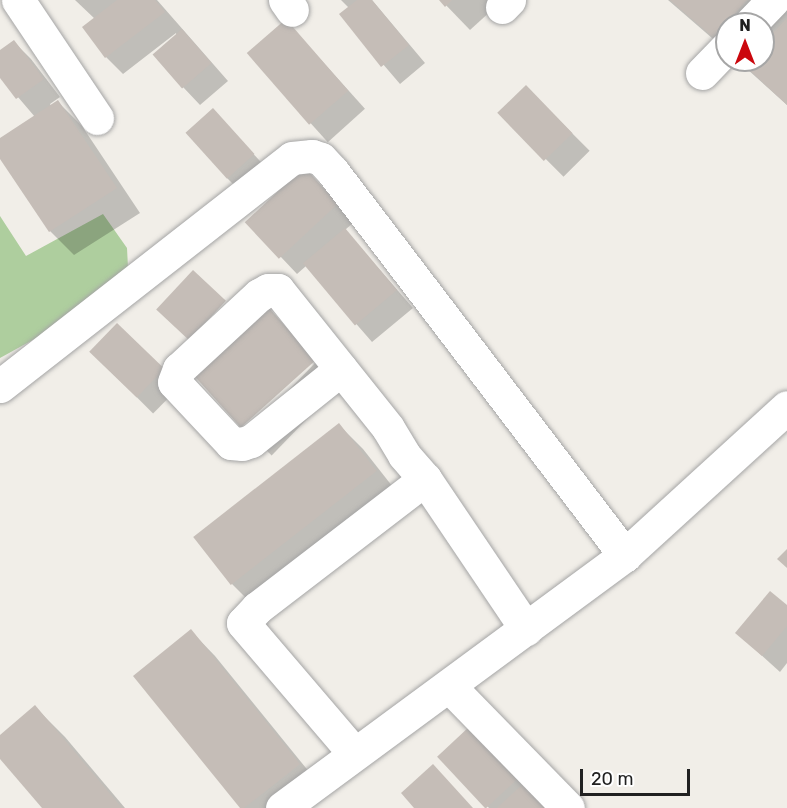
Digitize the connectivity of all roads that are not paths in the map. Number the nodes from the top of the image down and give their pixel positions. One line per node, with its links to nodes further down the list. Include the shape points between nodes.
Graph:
1 (18, 0): 6 (street)
2 (773, 0): 3 (street)
3 (762, 12)
4 (715, 59): 5 (street)
5 (702, 73)
6 (97, 118)
7 (341, 369): 7 (street, via 251,441 242,444 231,443 174,382 179,369 268,290 278,290); 10 (street)
8 (0, 386): 11 (street, via 292,158 312,156 321,159 333,172)
9 (787, 407): 11 (street)
10 (425, 479): 12 (street); 14 (street, via 257,608 243,623)
11 (625, 555): 12 (street)
12 (526, 629): 13 (street)
13 (449, 686): 14 (street); 16 (street)
14 (354, 753): 15 (street)
15 (282, 808)
16 (568, 808)

